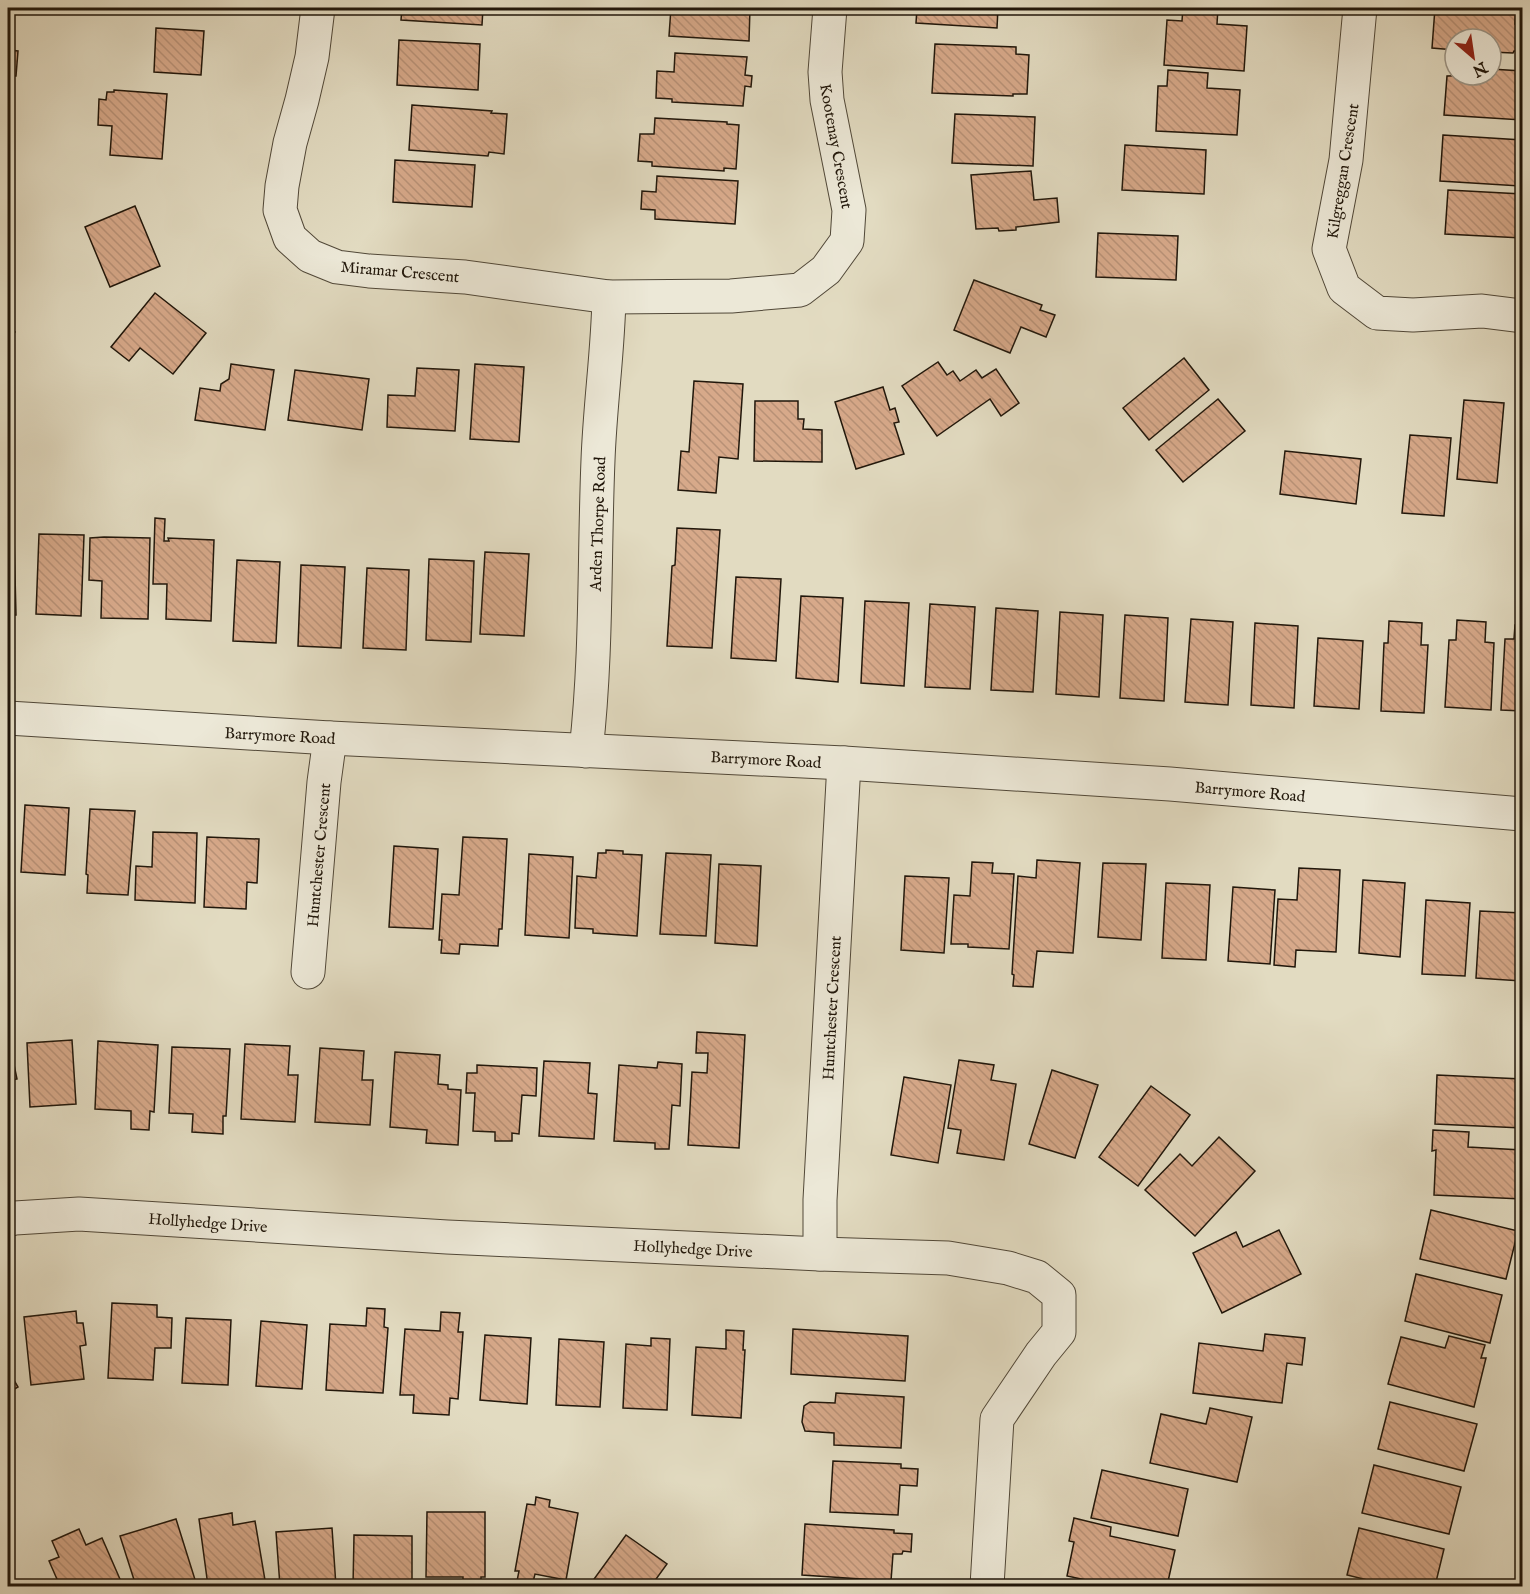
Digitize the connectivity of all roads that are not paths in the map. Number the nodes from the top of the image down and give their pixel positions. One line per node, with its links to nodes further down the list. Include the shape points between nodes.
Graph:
1 (318, 8): 4 (street, Miramar Crescent, via 312,57 282,186 280,210 290,238 310,256 337,267 465,277)
2 (830, 8): 4 (street, Kootenay Crescent, via 827,100 849,210 847,241 826,270 800,290 731,296)
3 (1360, 8): 5 (street, Kilgreggan Crescent, via 1346,160 1329,249 1344,288 1377,314 1482,311)
4 (609, 297): 8 (street, Arden Thorpe Road)
5 (1522, 316)
6 (8, 718): 7 (street, Barrymore Road)
7 (330, 738): 8 (street, Barrymore Road); 11 (street, Huntchester Crescent)
8 (586, 751): 9 (street, Barrymore Road)
9 (844, 763): 10 (street, Barrymore Road, via 1170,784); 13 (street, Huntchester Crescent)
10 (1522, 814)
11 (308, 972)
12 (8, 1220): 13 (street, Hollyhedge Drive, via 79,1214)
13 (820, 1254): 14 (street, Hollyhedge Drive, via 974,1261 1036,1277 1059,1295 1059,1332 996,1419)
14 (987, 1587)

